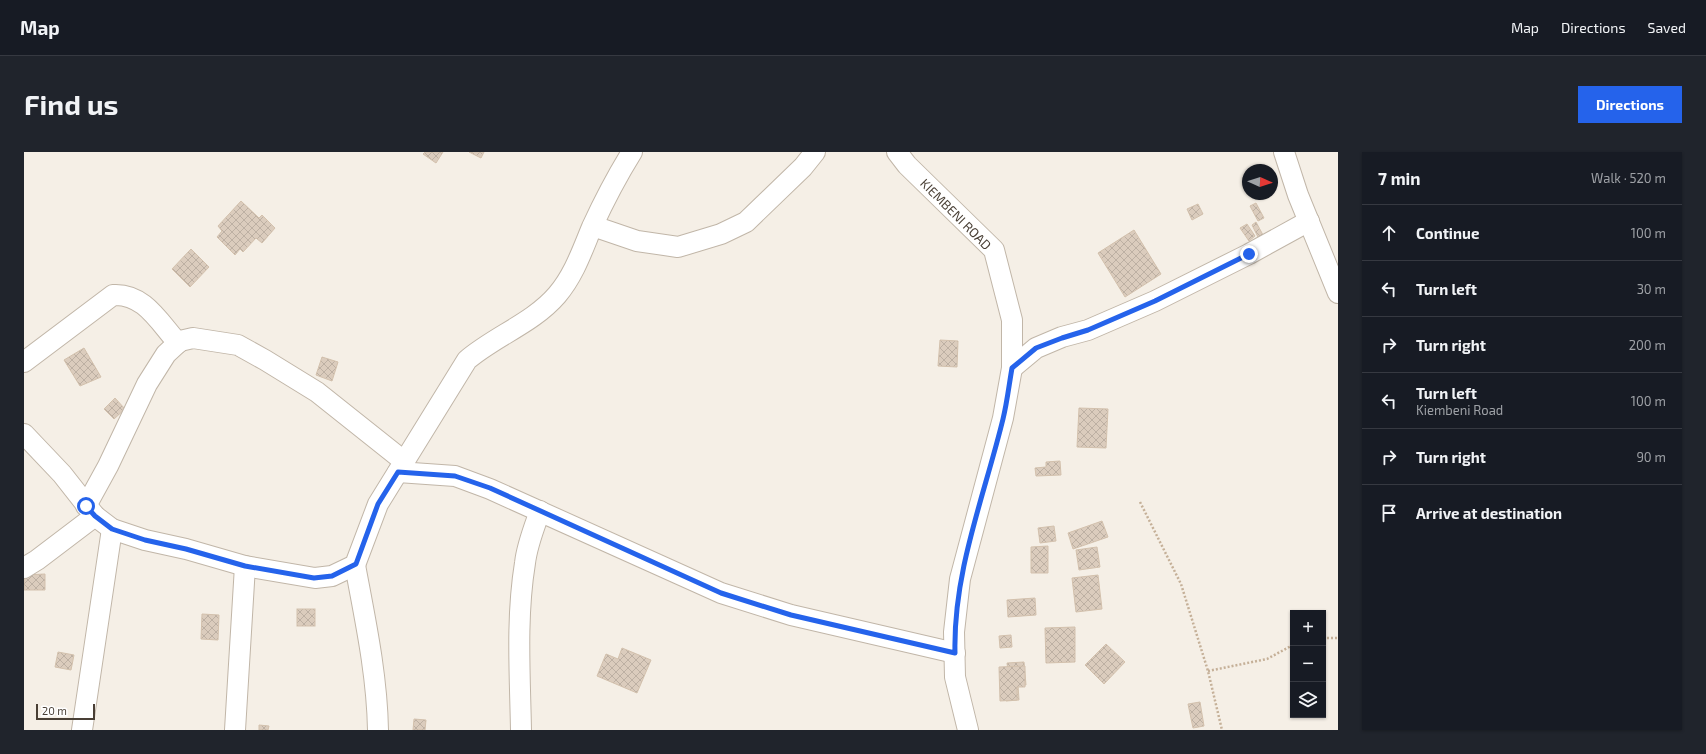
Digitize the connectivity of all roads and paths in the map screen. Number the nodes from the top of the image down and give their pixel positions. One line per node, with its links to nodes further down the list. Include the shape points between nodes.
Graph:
1 (632, 152): 6 (street)
2 (815, 152): 6 (street, via 746,222 721,234 678,247 637,241)
3 (897, 152): 10 (street, KIEMBENI ROAD, via 994,250 1012,320)
4 (1284, 152): 5 (street)
5 (1309, 221): 7 (street); 10 (street, via 1155,301 1088,330 1036,348)
6 (593, 226): 12 (street, via 571,277 557,295 538,313 479,349 467,360)
7 (1338, 293)
8 (178, 343): 9 (street, via 158,319 136,299 124,294 113,295); 12 (street, via 193,338 238,345 318,392); 14 (street, via 166,354 147,384 108,466)
9 (24, 362)
10 (1012, 368): 23 (street, KIEMBENI ROAD, via 1003,418 960,579 954,632)
11 (24, 434): 14 (street, via 62,474)
12 (402, 467): 15 (street, via 455,476 490,488); 17 (street, via 378,504)
13 (1140, 502): 24 (path, via 1181,584)
14 (90, 511): 16 (street); 19 (street, via 38,560)
15 (540, 511): 23 (street, via 721,593 791,615); 28 (street, via 529,543 522,594)
16 (112, 529): 18 (street); 25 (street)
17 (356, 564): 18 (street, via 332,576 314,578); 27 (street, via 378,706)
18 (245, 566): 26 (street)
19 (24, 568)
20 (1326, 638): 21 (path)
21 (1338, 638)
22 (1291, 646): 24 (path, via 1267,659)
23 (955, 653): 29 (street, KIEMBENI ROAD, via 955,677)
24 (1208, 672): 30 (path)
25 (82, 730)
26 (235, 730)
27 (378, 730)
28 (521, 730)
29 (968, 730)
30 (1222, 730)

